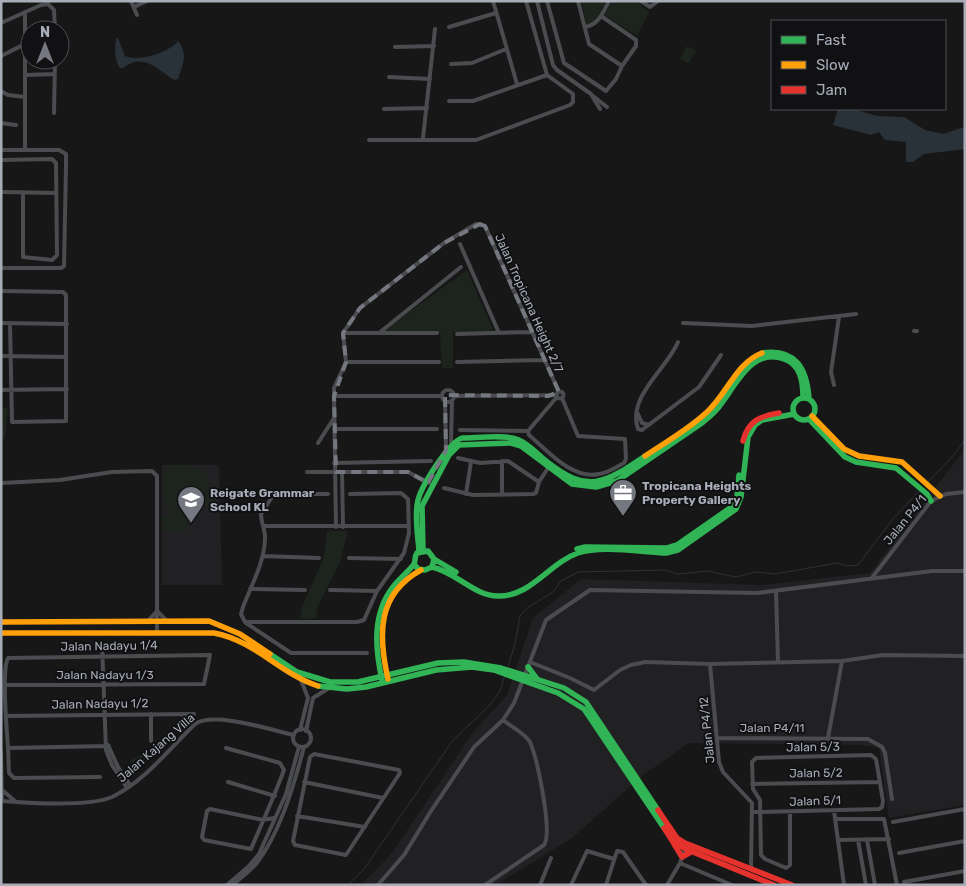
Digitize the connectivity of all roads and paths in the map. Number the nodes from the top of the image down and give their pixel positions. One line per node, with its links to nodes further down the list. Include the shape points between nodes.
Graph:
1 (131, 1): 11 (street)
2 (147, 1): 11 (street)
3 (493, 1): 13 (street)
4 (526, 1): 33 (street)
5 (536, 1): 38 (street, via 554,65)
6 (547, 1): 28 (street, via 564,63 606,91)
7 (578, 1): 20 (street)
8 (609, 1): 15 (street)
9 (641, 1): 10 (street, via 650,8)
10 (658, 1)
11 (134, 7): 14 (street)
12 (25, 12): 16 (street); 17 (street, via 41,5 53,7); 18 (street)
13 (496, 13): 19 (street); 25 (street)
14 (137, 15)
15 (602, 16): 20 (street, via 592,26); 28 (street, via 636,40 636,46)
16 (26, 20)
17 (54, 20)
18 (1, 23)
19 (449, 27)
20 (585, 27): 28 (street, via 589,44)
21 (435, 29): 23 (street)
22 (20, 46): 26 (street)
23 (434, 46): 24 (street); 35 (street)
24 (395, 47)
25 (506, 49): 27 (street, via 472,63); 36 (street)
26 (1, 56)
27 (451, 64)
28 (622, 66)
29 (25, 70): 32 (street)
30 (55, 70): 31 (street)
31 (55, 74): 32 (street); 45 (street)
32 (25, 75): 39 (street)
33 (547, 75): 36 (street); 48 (street, via 569,90 574,97 570,105 476,140)
34 (389, 77): 35 (street)
35 (430, 79): 42 (street)
36 (517, 84): 40 (street, via 473,101)
37 (1, 90): 39 (street, via 8,95)
38 (591, 94): 41 (street); 44 (street)
39 (25, 97): 51 (street)
40 (449, 101)
41 (607, 106)
42 (427, 108): 43 (street); 48 (street)
43 (384, 109)
44 (600, 109)
45 (54, 113)
46 (1, 124): 47 (street)
47 (16, 125)
48 (423, 138): 49 (street)
49 (368, 140)
50 (1, 150): 51 (street)
51 (25, 150): 58 (street, via 64,152 64,266)
52 (1, 160): 55 (street, via 52,159 56,163)
53 (1, 192): 54 (street)
54 (23, 192): 55 (street); 55 (street, via 23,257 52,260 57,255)
55 (56, 193)
56 (460, 244): 70 (street)
57 (461, 267): 68 (street)
58 (1, 268)
59 (1, 291): 65 (street, via 63,292 67,299)
60 (856, 314): 61 (street)
61 (839, 317): 63 (street, via 752,326); 81 (street, via 831,372)
62 (1, 323): 64 (street)
63 (683, 323)
64 (10, 324): 65 (street); 75 (street)
65 (66, 324): 76 (street)
66 (531, 332): 67 (street, Jalan Tropicana Height 2/7, via 485,226 480,224 444,243 360,308); 70 (street); 77 (street, Jalan Tropicana Height 2/7)
67 (343, 333): 68 (street); 78 (street)
68 (379, 333): 69 (street)
69 (438, 333)
70 (499, 333): 71 (street)
71 (457, 334)
72 (678, 342): 94 (street, via 670,358 646,388)
73 (721, 355): 97 (street, via 699,387)
74 (1, 356): 75 (street)
75 (10, 356): 76 (street); 84 (street)
76 (66, 357): 82 (street)
77 (544, 360): 80 (street); 88 (street, Jalan Tropicana Height 2/7)
78 (346, 362): 79 (street); 85 (street, via 334,388)
79 (439, 362)
80 (457, 362)
81 (834, 385)
82 (67, 389): 84 (street); 84 (street, via 67,417 63,422 12,422)
83 (1, 390): 84 (street)
84 (10, 390)
85 (334, 396): 86 (street); 95 (street)
86 (442, 396): 89 (street, via 448,390 452,391); 91 (street)
87 (548, 396): 88 (street); 89 (street); 92 (street)
88 (559, 396): 92 (street); 102 (street, Jalan Tropicana Height 2/7, via 578,436 625,439 624,463 600,474 582,474 573,471)
89 (453, 398): 91 (street); 101 (street)
90 (806, 399): 93 (street, via 797,401); 96 (street, via 815,407); 103 (street, via 806,374 800,363 792,357 773,352 752,357 710,410 616,476 600,482 580,482 570,478 520,440); 112 (street, via 800,373 793,363 779,356 768,356 752,363 714,412 618,481 596,487 579,486)
91 (445, 401): 106 (street)
92 (552, 403): 102 (street)
93 (794, 412): 96 (street, via 800,419); 139 (street, via 763,415 750,423 744,439 734,503 672,548 579,548 520,588 504,592 482,588); 141 (street, via 762,420 755,425 748,437 741,497 736,508 673,553 577,552 523,590 498,596 482,592 448,572)
94 (638, 414): 97 (street, via 642,423); 97 (street, via 638,429)
95 (334, 418): 98 (street); 104 (street)
96 (810, 418): 120 (street, via 850,453 902,462)
97 (649, 425)
98 (334, 429): 99 (street); 109 (street)
99 (437, 429)
100 (460, 430): 102 (street)
101 (451, 433): 103 (street); 105 (street)
102 (528, 433)
103 (462, 438): 105 (street)
104 (318, 443)
105 (451, 444): 106 (street)
106 (448, 453): 112 (street, via 464,443 511,443 521,446); 118 (street)
107 (458, 458): 110 (street)
108 (431, 461): 109 (street)
109 (334, 462): 114 (street)
110 (471, 462): 111 (street); 126 (street)
111 (502, 462): 116 (street, via 511,462); 127 (street)
112 (548, 468): 116 (street)
113 (307, 472): 114 (street)
114 (336, 472): 115 (street); 122 (street)
115 (342, 472): 118 (street, via 408,472); 123 (street)
116 (539, 482): 127 (street, via 533,494)
117 (1, 483): 150 (street, via 60,480 145,469 152,471 157,483)
118 (430, 484): 134 (street, via 422,506)
119 (444, 488): 126 (street)
120 (929, 492): 128 (street); 129 (street)
121 (965, 492): 128 (street, Jalan P4/1)
122 (336, 493): 123 (street); 131 (street)
123 (342, 493): 132 (street)
124 (328, 494): 130 (street, via 272,495 260,514)
125 (350, 494): 133 (street, via 404,494 408,499)
126 (466, 494): 127 (street)
127 (502, 494)
128 (940, 496): 129 (street, Jalan P4/1)
129 (931, 502): 144 (street, Jalan P4/1)
130 (265, 526): 131 (street); 135 (street)
131 (336, 526): 132 (street)
132 (343, 526): 133 (street)
133 (409, 526): 138 (street)
134 (421, 550): 139 (street, via 428,551); 140 (street, via 414,556)
135 (263, 556): 136 (street); 145 (street)
136 (319, 558)
137 (349, 558): 138 (street)
138 (401, 559): 148 (street)
139 (434, 559): 141 (street)
140 (414, 564): 142 (street); 167 (street, via 395,582 380,612 375,642)
141 (432, 567): 142 (street)
142 (421, 570): 167 (street, via 406,578 386,612 380,635)
143 (965, 571): 144 (street)
144 (871, 579): 149 (street)
145 (250, 589): 146 (street); 155 (street, via 242,610)
146 (305, 590)
147 (330, 590): 148 (street)
148 (377, 591): 156 (street, via 366,617 360,622)
149 (776, 592): 165 (street); 168 (street, via 592,589 546,620)
150 (157, 610): 151 (street); 152 (street); 153 (street)
151 (166, 620): 153 (street); 175 (street, via 223,623 295,671 312,678 329,682)
152 (148, 621): 153 (street); 154 (street)
153 (157, 621): 158 (street)
154 (1, 622)
155 (244, 622): 156 (street); 157 (street)
156 (255, 622): 157 (street)
157 (252, 628): 161 (street, via 291,653)
158 (157, 633): 159 (street); 174 (street, via 224,635 248,644)
159 (1, 634)
160 (102, 644): 162 (street)
161 (367, 653)
162 (104, 656): 177 (street, Jalan Nadayu 1/4, via 210,655); 179 (street, Jalan Nadayu 1/4, via 8,658); 180 (street)
163 (965, 656): 164 (street, via 883,655)
164 (842, 661): 165 (street); 193 (street)
165 (778, 662): 166 (street)
166 (710, 664): 168 (street, via 645,662 631,665 608,677 594,690 570,678); 192 (street, Jalan P4/12)
167 (382, 666): 170 (street); 172 (street); 175 (street)
168 (529, 666): 171 (street); 173 (street); 176 (street)
169 (495, 668): 170 (street, via 473,662 446,663); 171 (street); 178 (street, via 453,667)
170 (397, 674): 172 (street)
171 (516, 676): 173 (street)
172 (384, 677): 175 (street); 178 (street)
173 (524, 678): 176 (street); 187 (street, via 518,697); 238 (street, via 564,695 584,710)
174 (301, 680): 181 (street); 189 (street, via 308,698)
175 (370, 680)
176 (537, 680): 239 (street, via 571,691 586,702 677,838)
177 (204, 684): 180 (street, Jalan Nadayu 1/3)
178 (386, 684): 181 (street, via 368,688)
179 (6, 685): 180 (street, Jalan Nadayu 1/3); 186 (street)
180 (105, 685): 182 (street)
181 (329, 688): 190 (street, via 313,698)
182 (105, 714): 183 (street, Jalan Nadayu 1/2); 186 (street, Jalan Nadayu 1/2); 195 (street)
183 (151, 714): 184 (street, Jalan Nadayu 1/2); 194 (street)
184 (184, 714): 185 (street, Jalan Nadayu 1/2); 188 (street)
185 (194, 714)
186 (6, 716): 198 (street)
187 (503, 720): 250 (street, via 474,747 404,855); 251 (street, via 529,740 547,817 547,840 535,852)
188 (184, 724)
189 (300, 730): 190 (street); 191 (street)
190 (306, 731): 197 (street, via 310,738)
191 (294, 735): 196 (street, via 293,740); 203 (street, Jalan Kajang Villa, via 222,719 204,719)
192 (717, 738): 193 (street, Jalan P4/11); 223 (street, Jalan P4/12, via 723,772 750,800)
193 (828, 738): 217 (street, Jalan P4/11, via 868,739 882,746)
194 (151, 741)
195 (107, 746): 198 (street); 202 (street)
196 (299, 746): 197 (street); 227 (street, via 286,794)
197 (304, 747): 207 (street)
198 (8, 748): 201 (street, via 9,773 14,778)
199 (226, 748): 213 (street, via 283,765)
200 (1, 752): 210 (street)
201 (100, 777)
202 (124, 781): 203 (street); 209 (street); 211 (street)
203 (136, 781): 209 (street, Jalan Kajang Villa)
204 (228, 782): 213 (street)
205 (304, 782): 212 (street); 216 (street); 216 (street, via 310,757 314,754 399,770)
206 (880, 782): 208 (street, Jalan 5/2); 208 (street, Jalan 5/3, via 876,759 871,755 756,758 752,762); 220 (street, Jalan 5/3, via 883,801)
207 (294, 784): 212 (street, via 298,791); 214 (street)
208 (752, 784): 224 (street, Jalan 5/3, via 760,800)
209 (129, 786): 211 (street, Jalan Kajang Villa)
210 (1, 789): 218 (street); 219 (street)
211 (121, 791): 219 (street, Jalan Kajang Villa, via 110,798 73,803)
212 (303, 792): 215 (street)
213 (275, 796): 229 (street)
214 (290, 798): 215 (street); 249 (street, via 262,856)
215 (302, 798): 226 (street)
216 (383, 798): 231 (street)
217 (892, 799)
218 (2, 801): 219 (street, Jalan Kajang Villa)
219 (16, 802)
220 (879, 809): 222 (street, Jalan 5/1)
221 (965, 809): 230 (street)
222 (834, 811): 225 (street, Jalan 5/1); 228 (street)
223 (752, 812): 224 (street, Jalan 5/1); 244 (street)
224 (760, 812): 225 (street, Jalan 5/1); 225 (street, Jalan 5/3, via 761,854 786,868 790,865)
225 (790, 812)
226 (298, 816): 231 (street); 231 (street, via 295,846 346,855)
227 (274, 818): 229 (street); 232 (street)
228 (835, 819): 233 (street, via 882,817 886,821); 234 (street)
229 (263, 820): 229 (street, via 210,809 202,837 251,849); 232 (street)
230 (893, 822)
231 (365, 827)
232 (269, 830): 248 (street, via 259,854)
233 (889, 839): 236 (street); 262 (street)
234 (838, 840): 235 (street); 259 (street)
235 (858, 840): 236 (street); 260 (street)
236 (867, 840): 261 (street)
237 (965, 841): 240 (street)
238 (673, 842): 239 (street); 243 (street)
239 (687, 848): 243 (street); 244 (street); 257 (street)
240 (899, 853)
241 (551, 858): 252 (street)
242 (614, 859): 247 (street, via 587,852); 253 (street); 254 (street, via 617,852 623,852)
243 (681, 860): 255 (street); 256 (street)
244 (750, 869): 258 (street)
245 (965, 871): 246 (street)
246 (904, 882)
247 (572, 884)
248 (227, 885)
249 (233, 885)
250 (378, 885)
251 (485, 885)
252 (540, 885)
253 (606, 885)
254 (646, 885)
255 (667, 885)
256 (732, 885)
257 (774, 885)
258 (792, 885)
259 (844, 885)
260 (866, 885)
261 (875, 885)
262 (897, 885)

